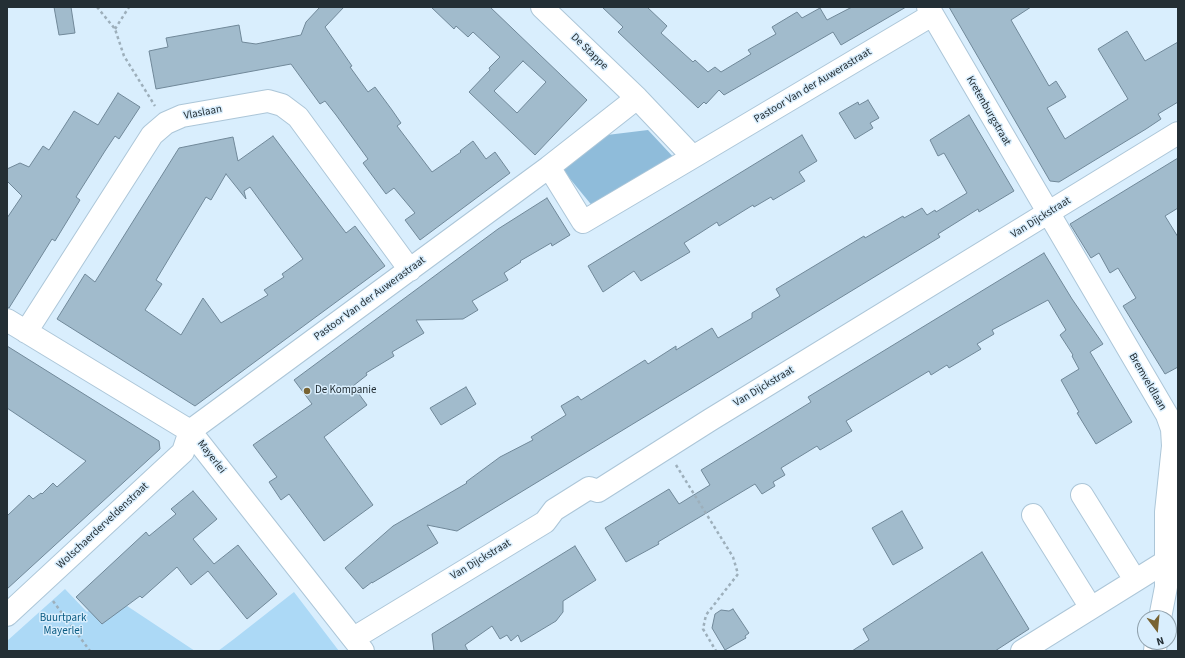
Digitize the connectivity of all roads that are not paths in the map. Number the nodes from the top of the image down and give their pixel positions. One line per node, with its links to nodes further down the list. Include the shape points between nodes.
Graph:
1 (542, 7): 3 (street, De Stappe)
2 (930, 11): 5 (street, Pastoor Van der Auwerastraat); 7 (street, Kretenburgstraat)
3 (637, 98): 5 (street); 6 (street, Pastoor Van der Auwerastraat)
4 (1178, 133): 7 (street, Van Dijckstraat)
5 (693, 156): 6 (street, Pastoor Van der Auwerastraat, via 583,222)
6 (549, 167): 8 (street, Pastoor Van der Auwerastraat)
7 (1048, 214): 14 (street, Bremveldlaan, via 1158,400 1172,429); 19 (street, Van Dijckstraat, via 598,491 589,488 554,510 545,522)
8 (410, 270): 10 (street, Vlaslaan, via 298,117 282,105 268,102 182,116 166,123 152,135); 11 (street, Pastoor Van der Auwerastraat)
9 (7, 320): 10 (street, Mayerlei)
10 (26, 332): 11 (street, Mayerlei)
11 (190, 431): 18 (street, Wolschaerderveldenstraat, via 183,452); 19 (street, Mayerlei)
12 (1082, 495): 15 (street)
13 (1033, 515): 16 (street)
14 (1165, 562): 15 (street); 17 (street, Bremveldlaan, via 1166,587)
15 (1135, 580): 16 (street)
16 (1091, 608): 20 (street)
17 (1162, 610)
18 (7, 615)
19 (358, 645)
20 (1022, 651)

